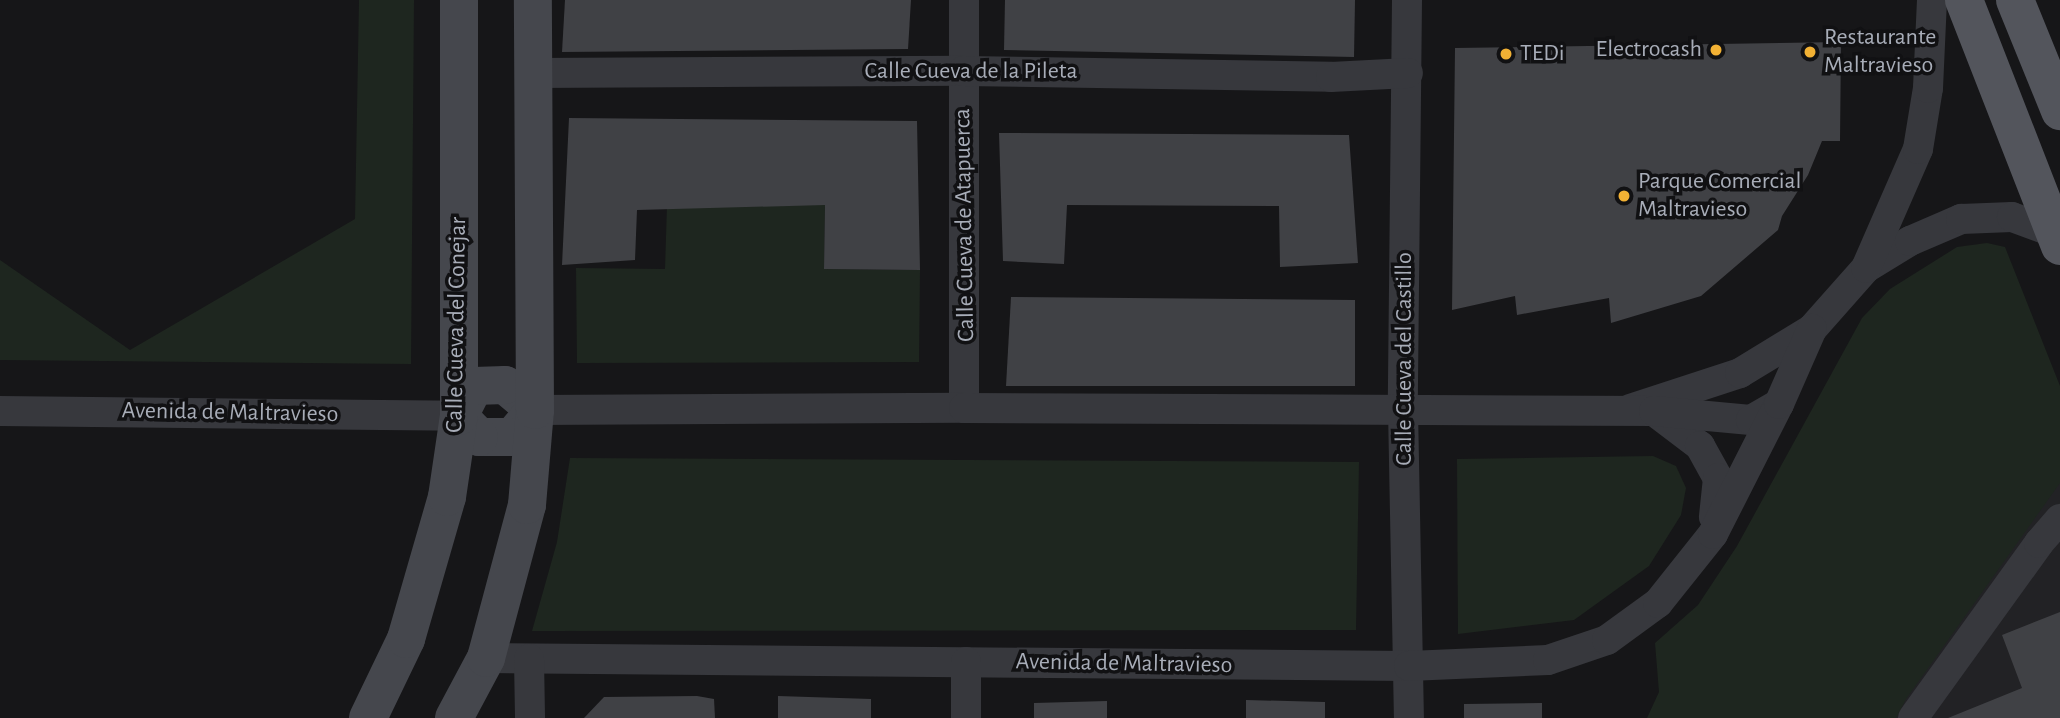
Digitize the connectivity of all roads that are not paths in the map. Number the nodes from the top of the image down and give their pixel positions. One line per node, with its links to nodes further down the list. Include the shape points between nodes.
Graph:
1 (459, 0): 21 (main road, Calle Cueva del Conejar)
2 (533, 0): 9 (main road)
3 (964, 0): 8 (street, Calle Cueva de Atapuerca)
4 (1407, 0): 10 (street, Calle Cueva del Castillo)
5 (1932, 0): 13 (street, Avenida de Maltravieso, via 1928,88 1918,149)
6 (1964, 0): 12 (main road)
7 (2015, 0): 11 (main road)
8 (963, 71): 9 (street, Calle Cueva de la Pileta); 10 (street, Calle Cueva de la Pileta, via 1331,77); 16 (street, Calle Cueva de Atapuerca)
9 (534, 73): 18 (main road)
10 (1408, 73): 17 (street, Calle Cueva del Castillo)
11 (2060, 111)
12 (2058, 239): 13 (street, Avenida de Maltravieso, via 2012,217 1961,219 1910,241)
13 (1866, 268): 14 (street, Avenida de Maltravieso)
14 (1812, 329): 15 (street, Avenida de Maltravieso); 20 (street, Avenida de Maltravieso, via 1740,373)
15 (1779, 404): 20 (street, Avenida de Maltravieso, via 1752,420); 23 (street, Avenida de Maltravieso)
16 (964, 408): 17 (street, Avenida de Maltravieso); 18 (street, Avenida de Maltravieso)
17 (1403, 409): 20 (street, Avenida de Maltravieso); 27 (street, Calle Cueva del Castillo)
18 (535, 410): 21 (main road, via 505,385 474,386); 24 (main road, via 527,505)
19 (0, 411): 21 (street, Avenida de Maltravieso)
20 (1640, 411): 23 (street, via 1700,446 1718,478)
21 (459, 416): 28 (main road, Calle Cueva del Conejar, via 447,498 405,639)
22 (2060, 519): 33 (street)
23 (1713, 534): 27 (street, Avenida de Maltravieso, via 1658,603 1607,640 1548,660)
24 (486, 659): 25 (street, Avenida de Maltravieso); 29 (main road)
25 (529, 659): 26 (street, Avenida de Maltravieso); 30 (street)
26 (966, 662): 27 (street, Avenida de Maltravieso); 31 (street)
27 (1409, 667): 32 (street, Calle Cueva del Castillo)
28 (368, 718)
29 (454, 718)
30 (530, 718)
31 (965, 718)
32 (1409, 718)
33 (1913, 718)

